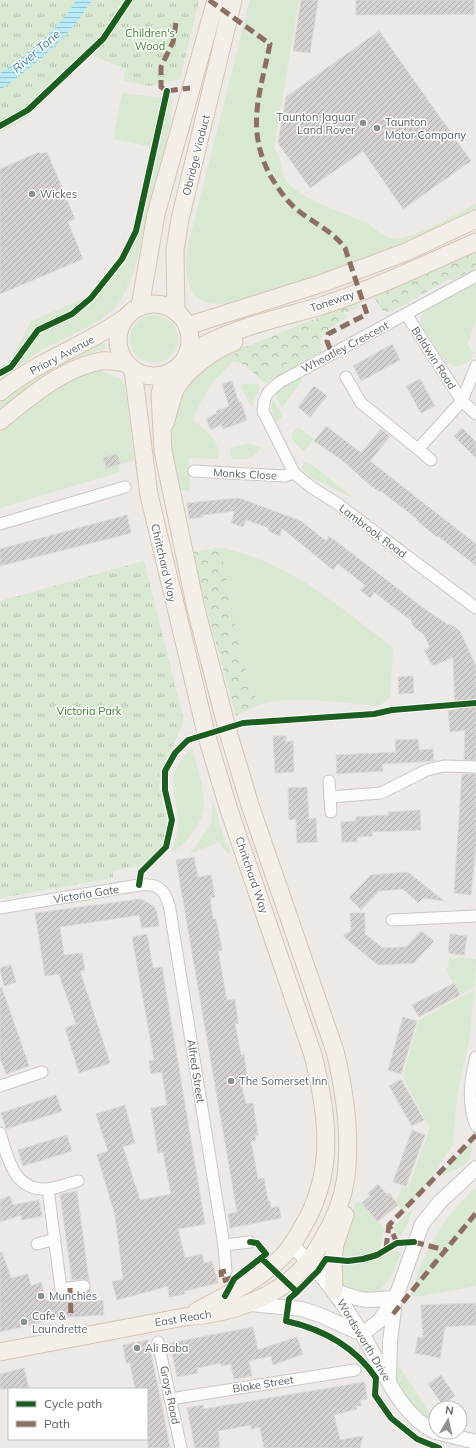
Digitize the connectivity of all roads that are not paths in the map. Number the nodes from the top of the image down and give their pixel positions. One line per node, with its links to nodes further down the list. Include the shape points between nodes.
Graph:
1 (216, 0): 9 (main road, Obridge Viaduct, via 156,214)
2 (233, 0): 4 (main road, Obridge Viaduct)
3 (240, 0): 4 (street)
4 (224, 40): 10 (main road, Obridge Viaduct, via 180,219 175,250)
5 (476, 219): 13 (main road, Toneway, via 406,252 323,283)
6 (476, 242): 8 (main road, Toneway, via 404,274)
7 (476, 276): 11 (street, Wheatley Crescent)
8 (324, 304): 14 (main road, Toneway, via 248,326 203,344); 23 (main road, via 250,337 227,344 208,356 192,369 176,388)
9 (140, 307): 10 (main road, via 159,304); 12 (main road)
10 (176, 312): 13 (main road)
11 (406, 314): 20 (street, Baldwin Road); 24 (street, Wheatley Crescent, via 280,382 268,392 263,400 263,411)
12 (125, 318): 15 (main road, via 118,336 121,355); 19 (main road, Priory Avenue, via 106,332 36,368)
13 (187, 326): 14 (main road, via 190,336)
14 (187, 355): 17 (main road, via 181,363)
15 (130, 366): 17 (main road, via 149,376); 22 (main road, Priory Avenue, via 103,361 83,365 40,390); 53 (main road, Chritchard Way, via 149,495 206,737 308,1038 321,1088 326,1120 324,1172 310,1215)
16 (476, 366): 20 (street, Baldwin Road)
17 (165, 374): 23 (main road, Chritchard Way, via 160,394)
18 (346, 377): 25 (street, via 361,403)
19 (0, 392)
20 (462, 401): 21 (street, Baldwin Road); 25 (street, Baldwin Road)
21 (476, 414)
22 (0, 421)
23 (161, 436): 42 (main road, Chritchard Way, via 168,486 228,732 250,806 335,1051)
24 (280, 446): 28 (street, Lambrook Road)
25 (418, 449): 26 (street)
26 (432, 460)
27 (194, 471): 28 (street, Monks Close, via 285,476)
28 (294, 473): 31 (street, Lambrook Road)
29 (125, 487): 30 (street)
30 (0, 524)
31 (476, 608)
32 (476, 767): 34 (street, via 444,766 427,770 381,793)
33 (329, 781): 34 (street)
34 (330, 797): 35 (street)
35 (331, 812)
36 (167, 899): 37 (street, Victoria Gate, via 162,889 154,885 139,885); 52 (street, Alfred Street)
37 (0, 908)
38 (476, 916): 39 (street)
39 (392, 920)
40 (476, 1057): 44 (street, via 469,1093)
41 (42, 1072): 43 (street)
42 (343, 1084): 54 (main road, Chritchard Way, via 348,1131 346,1178 332,1224); 57 (main road, via 356,1110 358,1160 351,1198 335,1244)
43 (0, 1086)
44 (476, 1126)
45 (0, 1133): 48 (street, via 11,1167 20,1181)
46 (476, 1168): 58 (street, via 440,1202 422,1224)
47 (78, 1181): 48 (street)
48 (48, 1189): 49 (street)
49 (55, 1239): 51 (street); 56 (street, via 61,1289)
50 (250, 1242): 52 (street)
51 (37, 1244)
52 (224, 1245): 55 (street, Alfred Street)
53 (291, 1245): 54 (street, Wordsworth Drive); 60 (main road, Chritchard Way, via 281,1258 242,1287)
54 (309, 1261): 57 (street, Wordsworth Drive); 59 (main road, Chritchard Way, via 287,1283)
55 (226, 1271)
56 (84, 1286)
57 (334, 1290): 58 (street, via 367,1301); 61 (street, Wordsworth Drive)
58 (396, 1297): 61 (street, via 379,1321); 65 (street, via 390,1342)
59 (250, 1304): 60 (main road, East Reach, via 207,1315); 61 (street, East Reach, via 302,1309 320,1314)
60 (184, 1317): 63 (main road, East Reach)
61 (362, 1334): 65 (street, Wordsworth Drive)
62 (158, 1342): 66 (street, Grays Road)
63 (0, 1352)
64 (355, 1370): 66 (street, Blake Street)
65 (389, 1381): 67 (street, Wordsworth Drive, via 406,1411)
66 (170, 1399): 70 (street, Grays Road)
67 (428, 1429)
68 (460, 1440): 69 (street, Wordsworth Drive)
69 (472, 1444)
70 (181, 1448)

